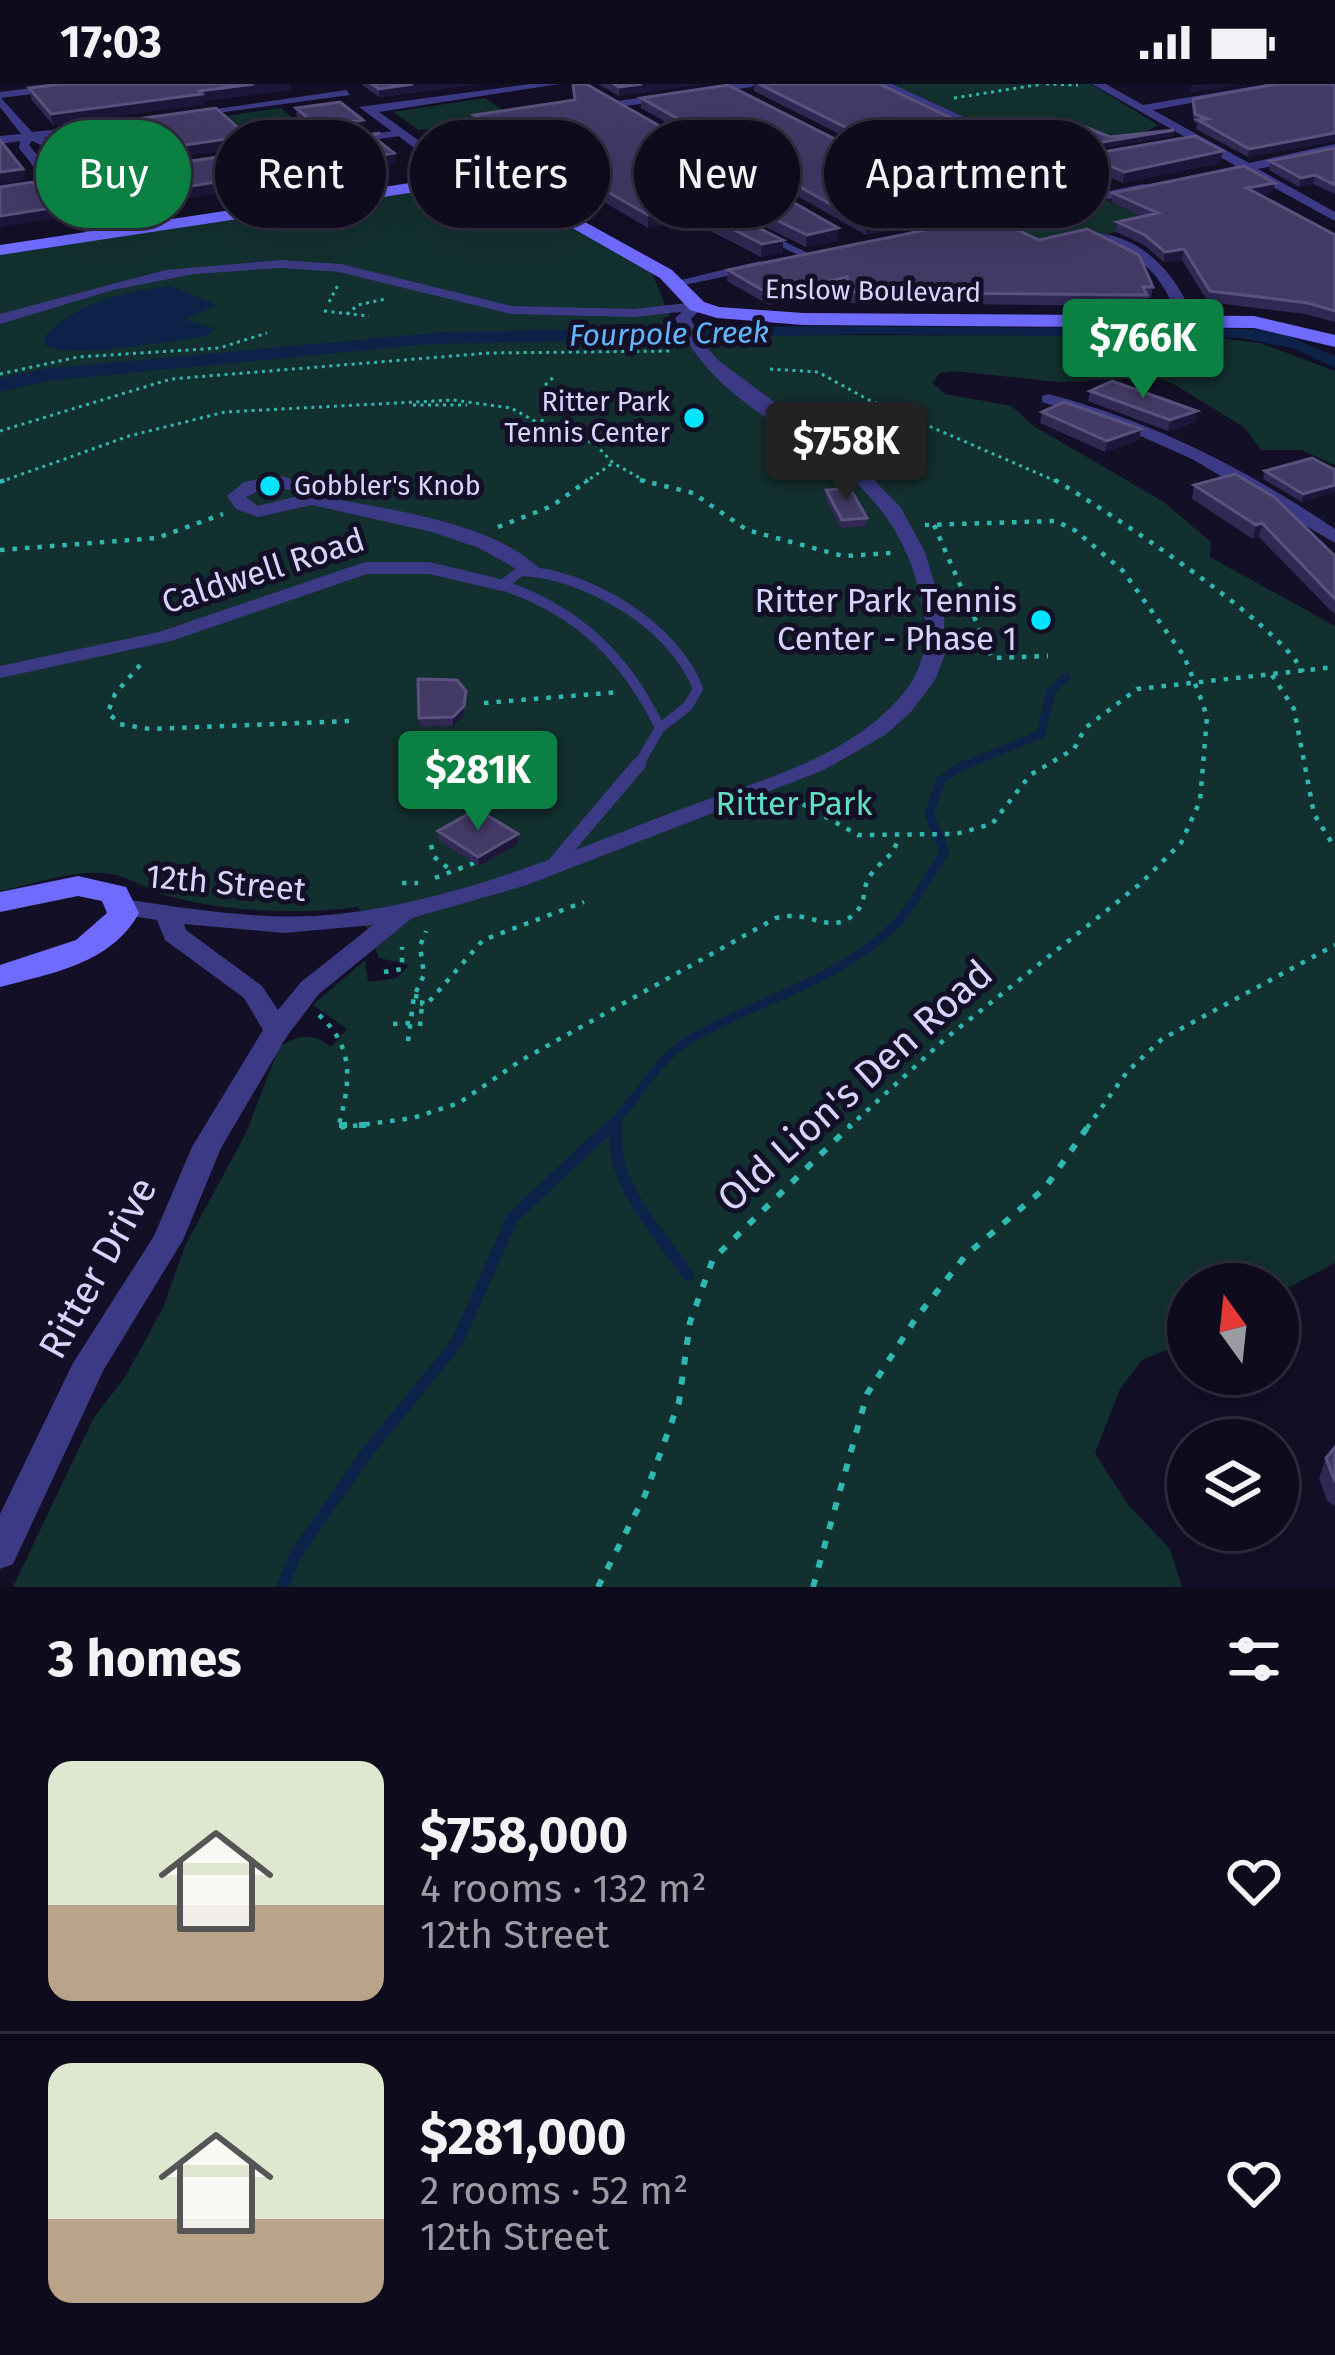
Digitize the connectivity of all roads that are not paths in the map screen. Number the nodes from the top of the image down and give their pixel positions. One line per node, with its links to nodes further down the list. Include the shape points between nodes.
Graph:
1 (553, 84): 15 (street)
2 (883, 84): 18 (street)
3 (1098, 84): 14 (street)
4 (1288, 84): 14 (street)
5 (725, 86): 8 (street); 9 (lane)
6 (340, 88): 15 (street, 12th Street); 16 (street)
7 (40, 90): 11 (lane)
8 (750, 91)
9 (700, 92)
10 (600, 94): 13 (street)
11 (0, 98): 22 (street)
12 (657, 98): 13 (lane)
13 (617, 104): 17 (street)
14 (1143, 108): 24 (street)
15 (370, 110): 19 (street, 12th Street)
16 (164, 118)
17 (645, 120)
18 (963, 120)
19 (400, 133): 21 (lane); 26 (street, 12th Street)
20 (36, 135): 22 (street)
21 (386, 135)
22 (28, 136): 23 (street); 25 (street); 31 (street, via 23,145)
23 (36, 139)
24 (1196, 139): 27 (lane); 32 (street)
25 (0, 140)
26 (410, 140)
27 (1177, 142)
28 (1335, 148): 32 (street)
29 (1116, 153): 30 (lane)
30 (1109, 154)
31 (36, 161)
32 (1244, 167): 33 (street); 41 (street)
33 (1203, 177)
34 (1163, 184): 39 (street)
35 (36, 186): 38 (lane)
36 (1109, 186): 39 (street)
37 (410, 188): 47 (street)
38 (0, 191)
39 (1123, 192): 40 (street)
40 (1109, 195)
41 (1335, 217)
42 (89, 228): 49 (street)
43 (116, 228): 47 (street)
44 (581, 228): 55 (street, 12th Street)
45 (935, 228): 51 (street)
46 (836, 230): 51 (street)
47 (119, 231): 49 (street)
48 (759, 232): 53 (lane)
49 (95, 235): 52 (street)
50 (1095, 236): 59 (street, via 1164,270)
51 (860, 243): 53 (street)
52 (0, 250)
53 (805, 255): 55 (street)
54 (340, 274): 56 (street, via 268,262 211,266); 57 (lane, via 511,310)
55 (675, 283): 57 (street, 12th Street)
56 (27, 314): 58 (street); 60 (street)
57 (690, 314): 59 (street, Enslow Boulevard); 69 (street, 12th Street, via 693,345 888,502 923,572 938,641 933,662 907,704 862,741)
58 (0, 319)
59 (1187, 321): 61 (street, Enslow Boulevard, via 1276,325)
60 (0, 331)
61 (1335, 341)
62 (1048, 399): 64 (street, via 1184,451)
63 (302, 500): 65 (street, via 471,538)
64 (1335, 537)
65 (529, 568): 66 (lane); 68 (lane, via 577,582 680,656 698,692)
66 (502, 585): 67 (street, Caldwell Road, via 429,568 365,568 164,637); 68 (lane, Caldwell Road, via 538,598 616,654)
67 (0, 672)
68 (660, 728): 69 (lane, via 633,774)
69 (547, 872): 73 (street, 12th Street)
70 (0, 902): 71 (street, via 92,886 115,894)
71 (122, 907): 72 (street, 12th Street); 74 (street, via 117,928 94,944)
72 (168, 913): 73 (street, 12th Street); 75 (street, via 175,934 253,992)
73 (413, 926): 75 (street, Ritter Drive, via 387,924 310,988)
74 (0, 976)
75 (277, 1030): 76 (street, Ritter Drive, via 207,1147 168,1240 90,1363)
76 (0, 1552)

